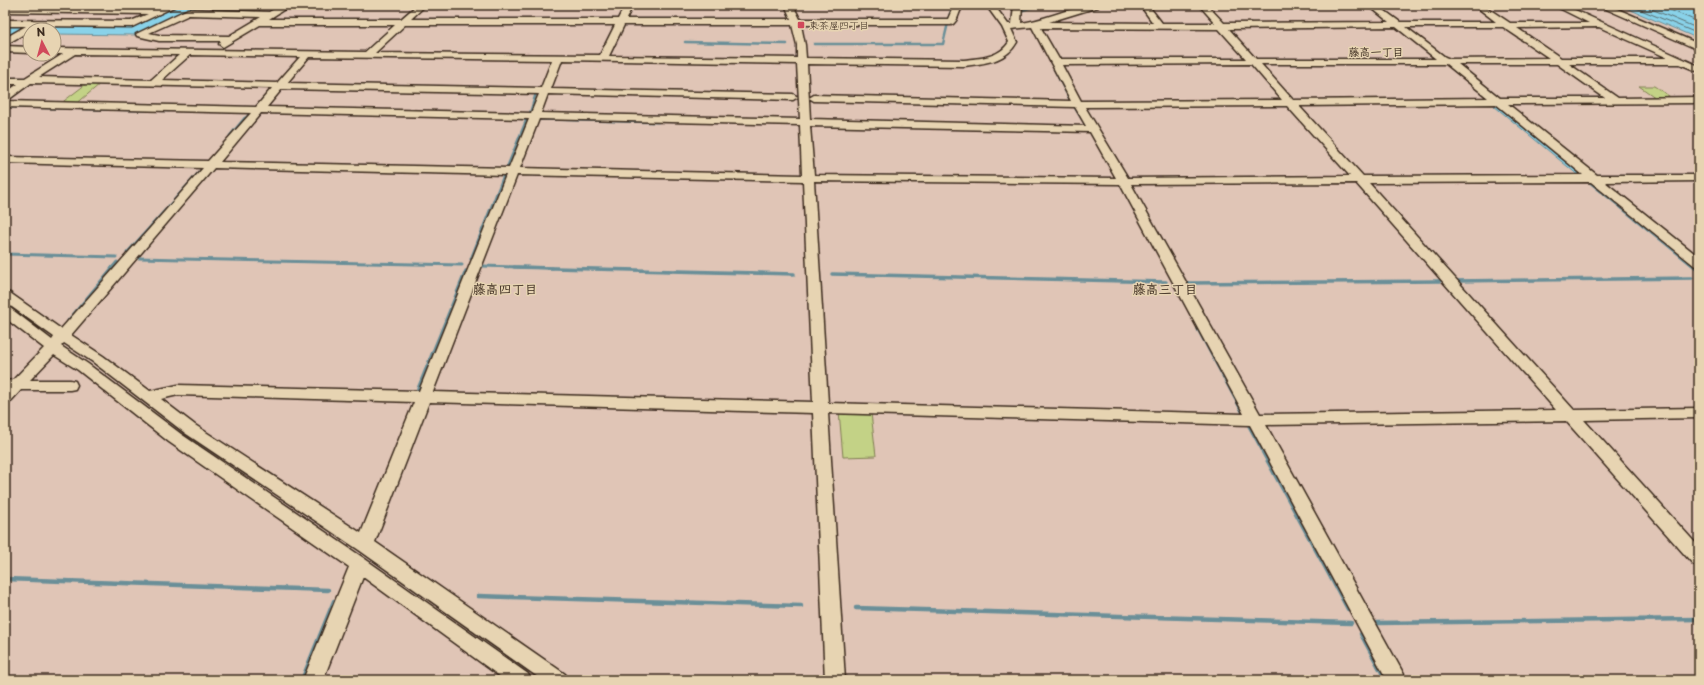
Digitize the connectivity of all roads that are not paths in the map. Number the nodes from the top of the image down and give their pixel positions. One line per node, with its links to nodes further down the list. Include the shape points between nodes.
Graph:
1 (65, 5): 19 (street)
2 (124, 5): 20 (street)
3 (174, 5): 21 (street)
4 (287, 5): 22 (street)
5 (422, 5): 26 (street)
6 (629, 5): 27 (street)
7 (789, 5): 23 (street)
8 (960, 5): 23 (street, via 951,22)
9 (990, 5): 39 (street)
10 (1018, 5): 35 (street)
11 (1095, 5): 32 (street)
12 (1144, 5): 36 (street)
13 (1203, 5): 37 (street)
14 (1372, 5): 38 (street)
15 (1478, 5): 33 (street)
16 (1557, 5): 34 (street)
17 (1601, 5): 43 (street)
18 (5, 10): 19 (street)
19 (57, 10): 20 (street); 24 (street)
20 (115, 11): 21 (street); 31 (street)
21 (161, 11): 31 (street, via 132,24)
22 (269, 16): 25 (street); 41 (street, via 188,12 140,34 159,38)
23 (796, 21): 27 (street); 57 (street)
24 (38, 22)
25 (257, 22): 26 (street); 41 (street)
26 (403, 22): 27 (street); 51 (street)
27 (621, 22): 53 (street)
28 (5, 23): 29 (street)
29 (22, 23)
30 (62, 23): 31 (street)
31 (94, 24)
32 (1035, 24): 35 (street); 36 (street); 58 (street)
33 (1507, 25): 34 (street); 38 (street); 55 (street)
34 (1602, 25): 56 (street)
35 (1016, 26): 39 (street)
36 (1160, 26): 37 (street)
37 (1222, 26): 38 (street); 59 (street)
38 (1399, 26): 54 (street)
39 (1006, 27): 57 (street, via 1013,42 1011,47 1000,55 978,62)
40 (22, 32): 42 (street)
41 (231, 39): 49 (street)
42 (5, 42)
43 (1699, 47)
44 (5, 49): 45 (street)
45 (22, 50)
46 (62, 51): 47 (street)
47 (72, 52): 48 (street); 62 (street)
48 (187, 53): 49 (street); 63 (street)
49 (212, 53): 50 (street)
50 (308, 54): 51 (street); 64 (street)
51 (367, 55): 52 (street)
52 (558, 58): 53 (street); 65 (street)
53 (603, 58): 57 (street)
54 (1448, 61): 55 (street); 59 (street); 70 (street)
55 (1558, 61): 56 (street); 71 (street)
56 (1682, 61): 60 (street)
57 (801, 62): 77 (street)
58 (1056, 62): 59 (street); 74 (street)
59 (1254, 62): 72 (street)
60 (1699, 69)
61 (5, 81): 62 (street)
62 (28, 81): 63 (street); 67 (street)
63 (153, 83): 64 (street)
64 (279, 86): 65 (street); 75 (street)
65 (544, 92): 66 (street); 76 (street)
66 (793, 97)
67 (5, 98)
68 (814, 98): 74 (street)
69 (1699, 100): 71 (street)
70 (1498, 101): 71 (street); 72 (street); 84 (street)
71 (1616, 101)
72 (1290, 103): 74 (street); 85 (street)
73 (5, 104): 75 (street)
74 (1078, 104): 78 (street)
75 (257, 110): 76 (street); 80 (street)
76 (534, 117): 77 (street); 81 (street)
77 (805, 123): 78 (street); 82 (street)
78 (1093, 129): 86 (street)
79 (5, 160): 80 (street)
80 (211, 165): 81 (street); 90 (street)
81 (512, 172): 82 (street); 93 (street)
82 (807, 178): 86 (street); 96 (street)
83 (1699, 178): 84 (street)
84 (1594, 179): 85 (street); 87 (street)
85 (1359, 180): 86 (street); 98 (street)
86 (1124, 181): 99 (street)
87 (1699, 263)
88 (5, 296): 90 (street)
89 (5, 312): 90 (street)
90 (57, 341): 91 (street); 94 (street, via 98,359); 102 (street, via 83,367 175,438)
91 (11, 385): 92 (street); 95 (street)
92 (70, 385)
93 (425, 396): 94 (street, via 178,390); 96 (street); 100 (street)
94 (148, 397): 100 (street)
95 (5, 398)
96 (821, 406): 99 (street); 106 (street)
97 (1699, 414): 98 (street)
98 (1569, 415): 99 (street); 101 (street)
99 (1255, 420): 107 (street)
100 (365, 545): 105 (street)
101 (1699, 559)
102 (359, 564): 103 (street); 104 (street)
103 (313, 680)
104 (521, 680)
105 (558, 680)
106 (835, 680)
107 (1397, 680)

